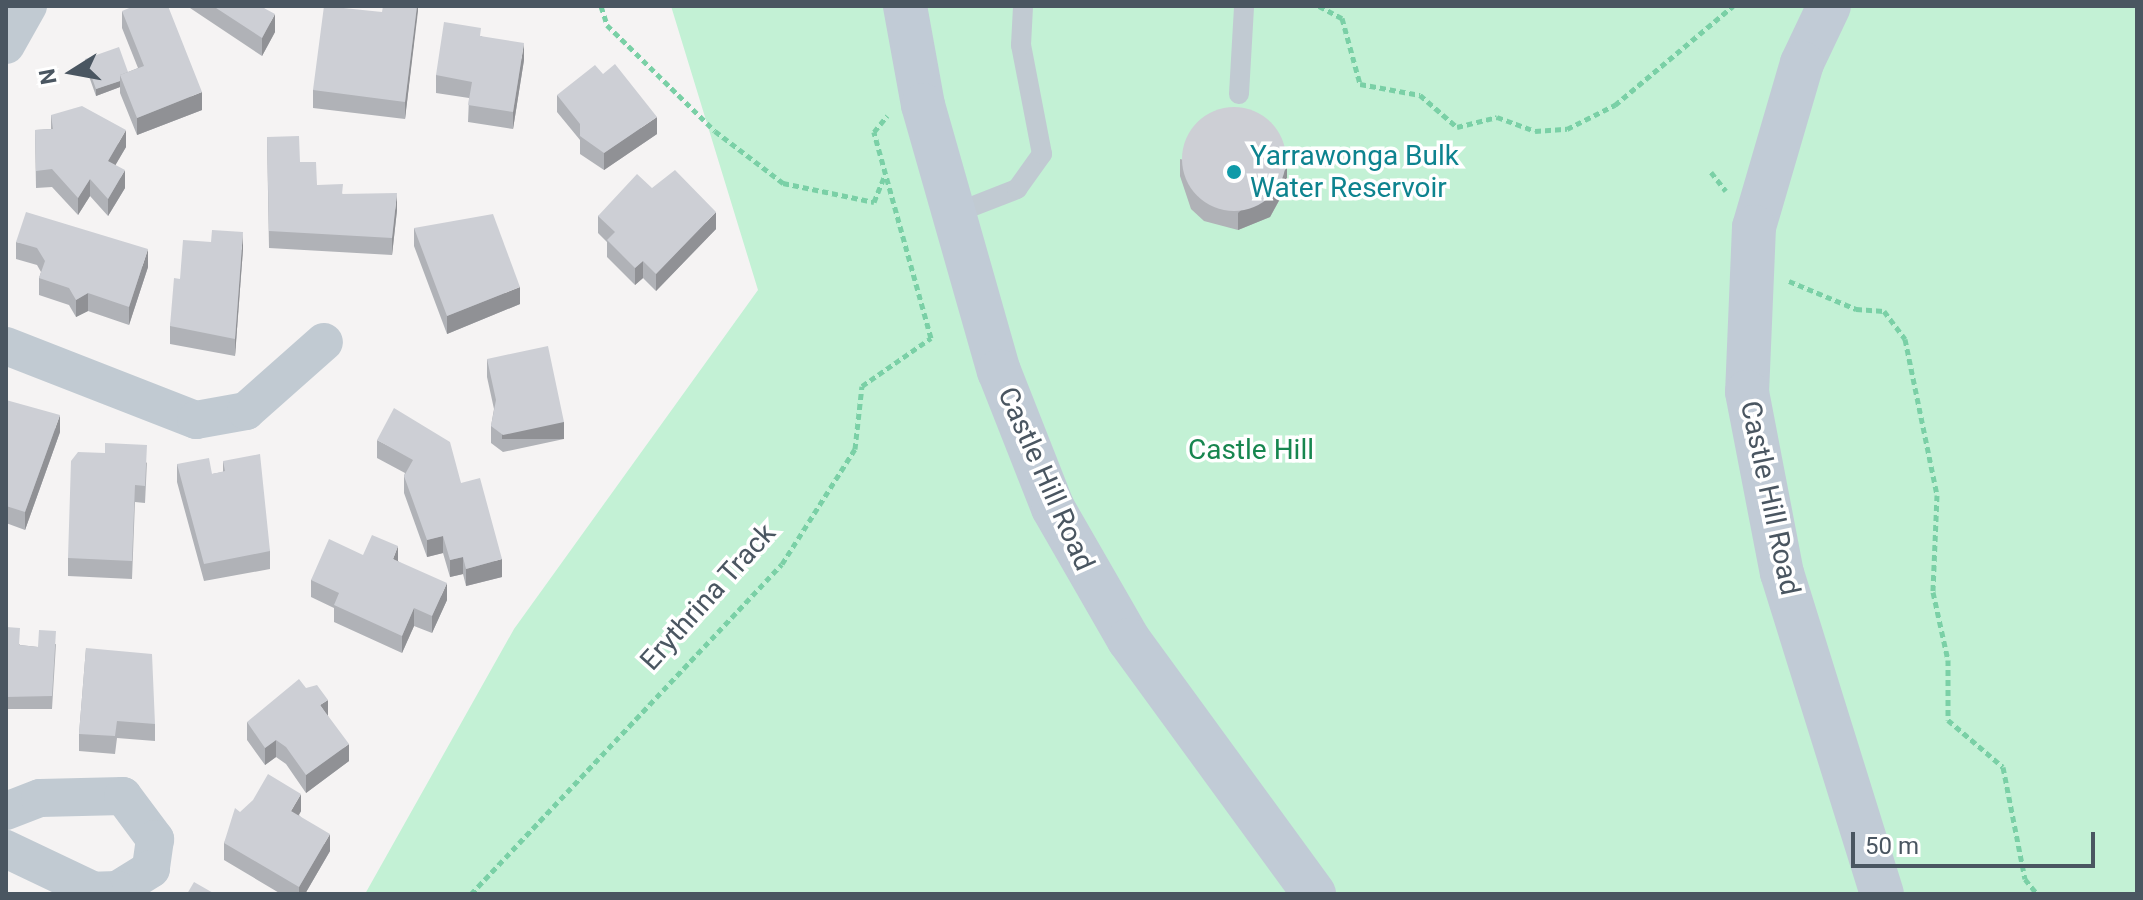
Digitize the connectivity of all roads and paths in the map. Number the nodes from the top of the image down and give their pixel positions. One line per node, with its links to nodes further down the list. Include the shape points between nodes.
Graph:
1 (28, 6): 9 (street)
2 (601, 6): 12 (path, via 607,25 715,131 783,183 874,202)
3 (905, 6): 13 (main road, Castle Hill Road)
4 (1023, 6): 13 (lane, via 1021,45 1042,154 1017,189)
5 (1244, 6): 10 (lane)
6 (1319, 6): 7 (path, via 1342,18 1360,84 1420,95 1457,127 1497,117 1535,131 1567,129 1615,105)
7 (1733, 6)
8 (1829, 6): 21 (main road, Castle Hill Road, via 1802,63 1754,227 1747,392 1782,573)
9 (6, 45)
10 (1239, 94)
11 (874, 132): 12 (path, Erythrina Track)
12 (885, 175): 19 (path, Erythrina Track, via 931,338 862,386 855,449 782,564)
13 (953, 214): 20 (main road, Castle Hill Road, via 1023,441 1081,561 1185,722)
14 (1782, 276): 22 (path, via 1856,309 1884,311 1905,339 1937,495 1933,592 1948,660 1948,720 2003,767 2025,879)
15 (324, 342): 16 (street, via 246,411 196,420)
16 (6, 346)
17 (6, 811): 18 (street, via 40,798 123,796 155,839 151,869 118,890 94,891)
18 (6, 849)
19 (471, 894)
20 (1314, 894)
21 (1882, 894)
22 (2037, 894)

